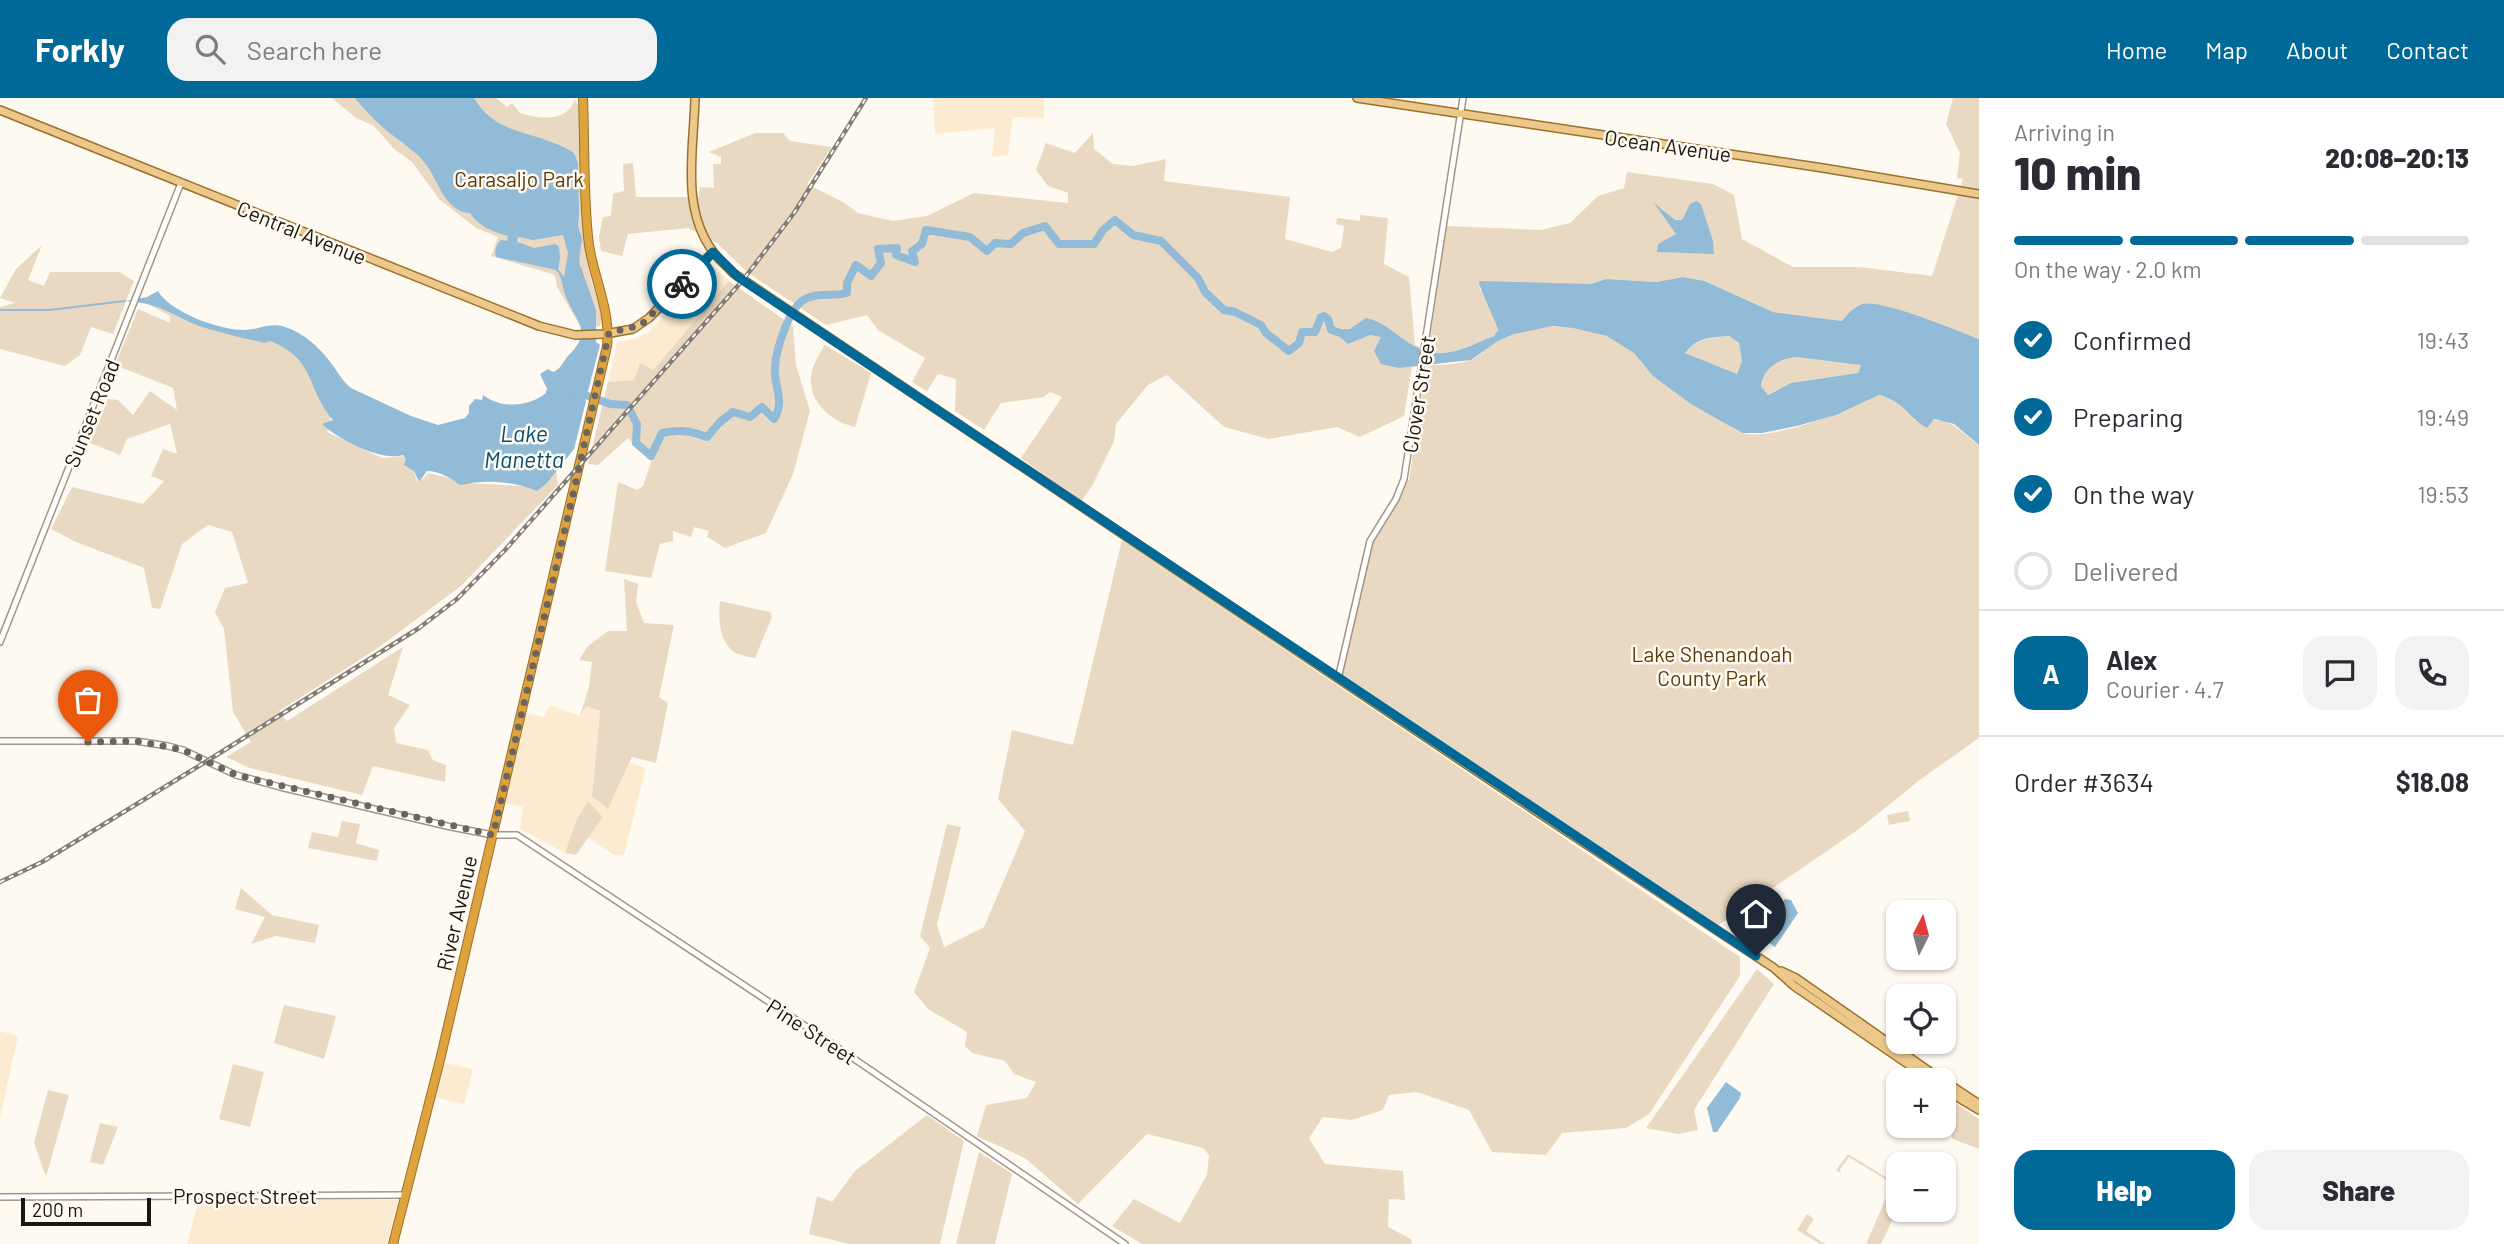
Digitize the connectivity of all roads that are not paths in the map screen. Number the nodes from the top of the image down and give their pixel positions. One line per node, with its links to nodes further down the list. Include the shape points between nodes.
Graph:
1 (583, 98): 10 (highway, via 589,241)
2 (695, 98): 9 (main road, via 692,198)
3 (1357, 98): 6 (main road, Ocean Avenue)
4 (1463, 98): 6 (street, Clover Street)
5 (0, 110): 7 (main road, Central Avenue)
6 (1461, 112): 8 (main road, Ocean Avenue); 12 (street, Clover Street, via 1405,479 1370,541)
7 (181, 183): 10 (main road, Central Avenue, via 528,322 576,335); 11 (street, Sunset Road)
8 (1979, 194)
9 (713, 252): 10 (main road, Central Avenue, via 641,325); 12 (main road, via 743,280)
10 (608, 334): 14 (highway, River Avenue)
11 (0, 642)
12 (1338, 679): 15 (main road)
13 (0, 741): 14 (street, Pine Street, via 136,741 168,747 236,775)
14 (493, 835): 22 (highway, River Avenue); 25 (street, Pine Street, via 524,838)
15 (1774, 968): 16 (main road); 17 (main road, via 1796,978)
16 (1914, 1068)
17 (1924, 1068)
18 (1956, 1089): 20 (main road)
19 (1956, 1096): 21 (main road)
20 (1979, 1104)
21 (1979, 1110)
22 (406, 1195): 23 (street, Prospect Street); 24 (highway, River Avenue)
23 (0, 1196)
24 (393, 1244)
25 (1125, 1244)

